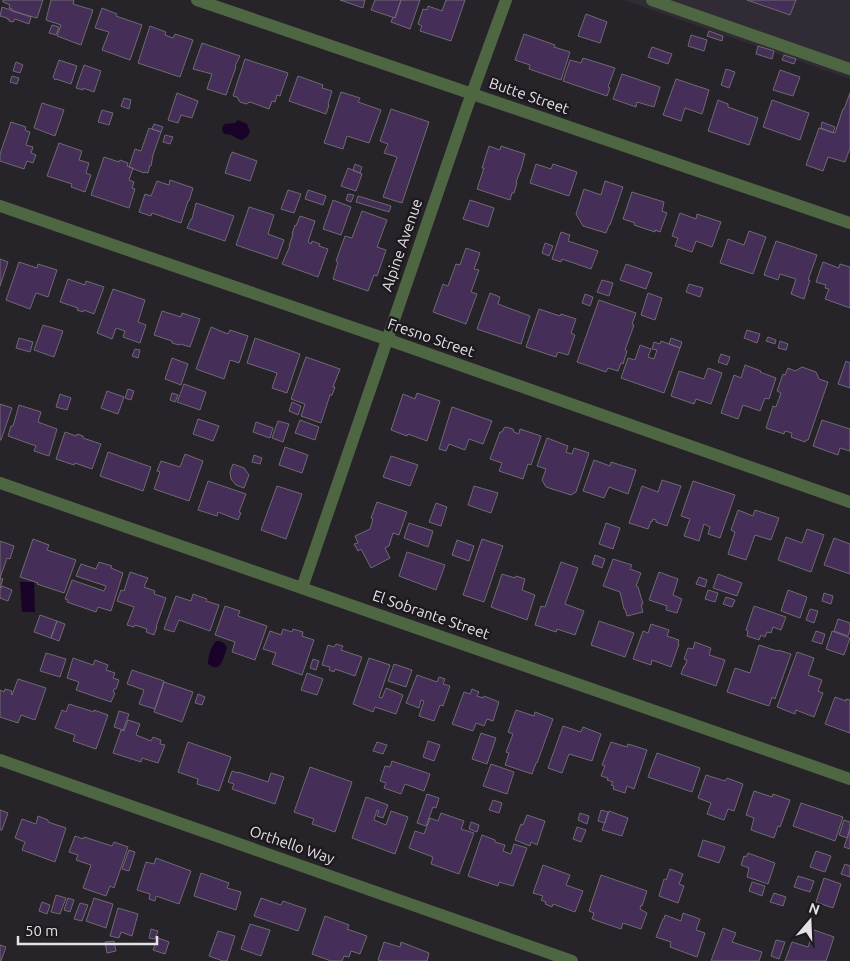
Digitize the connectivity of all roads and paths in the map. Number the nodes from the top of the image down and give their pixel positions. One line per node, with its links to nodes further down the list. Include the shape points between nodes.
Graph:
1 (198, 0): 5 (street, Butte Street)
2 (506, 0): 5 (street, Alpine Avenue)
3 (652, 0): 4 (street)
4 (850, 69)
5 (472, 93): 7 (street, Butte Street); 8 (street, Alpine Avenue)
6 (0, 206): 8 (street, Fresno Street)
7 (850, 223)
8 (386, 339): 10 (street, Fresno Street); 11 (street, Alpine Avenue)
9 (0, 483): 11 (street, El Sobrante Street)
10 (850, 502)
11 (302, 588): 13 (street, El Sobrante Street)
12 (0, 760): 14 (street, Orthello Way)
13 (850, 779)
14 (572, 961)

